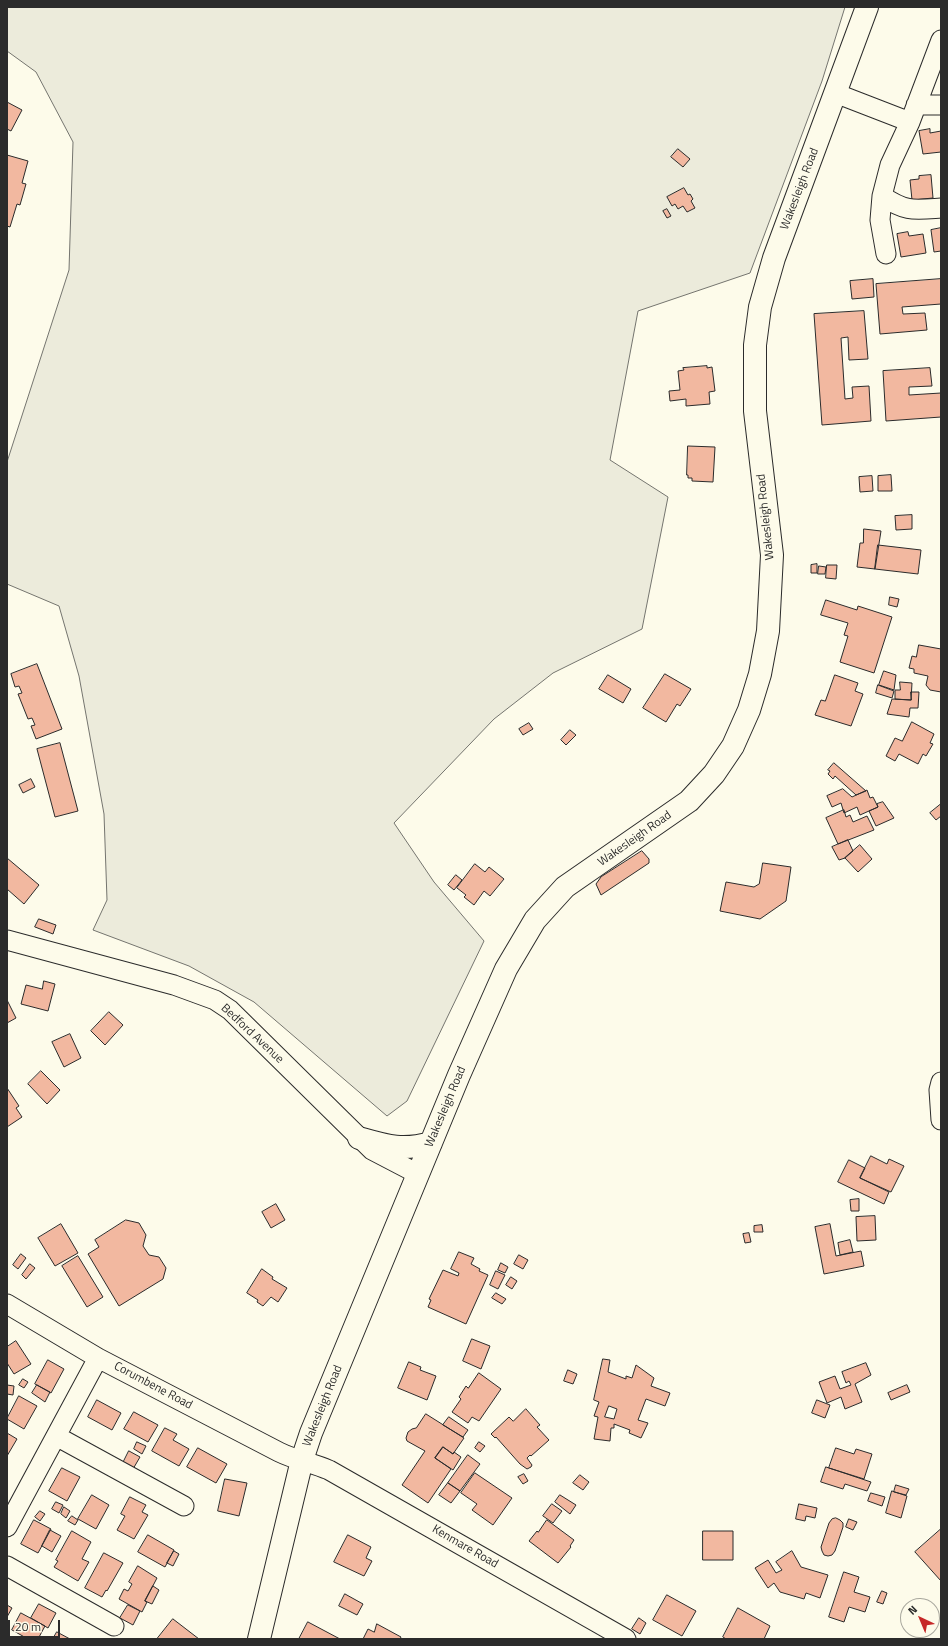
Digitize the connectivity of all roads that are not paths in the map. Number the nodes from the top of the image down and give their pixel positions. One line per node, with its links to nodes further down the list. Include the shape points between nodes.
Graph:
1 (867, 7): 3 (main road, Wakesleigh Road)
2 (941, 40): 5 (street)
3 (835, 93): 5 (street); 13 (main road, Wakesleigh Road, via 774,258 760,307 755,345 755,411 772,555 768,632 760,674 749,710 733,746 714,774 689,801 565,887 535,920 506,969)
4 (941, 105): 5 (street)
5 (913, 113): 6 (street, via 890,165)
6 (882, 196): 7 (street, via 897,206 908,209); 8 (street, via 880,220)
7 (941, 208)
8 (886, 254)
9 (7, 940): 12 (street, Bedford Avenue, via 174,985 215,1000 230,1010)
10 (941, 1082): 11 (street)
11 (941, 1120)
12 (359, 1138): 13 (main road, via 401,1148); 14 (street, Bedford Avenue, via 372,1150)
13 (431, 1143): 14 (main road, Wakesleigh Road)
14 (418, 1174): 18 (main road, Wakesleigh Road)
15 (7, 1304): 16 (street, Corumbene Road)
16 (98, 1358): 17 (street); 18 (street, Corumbene Road, via 279,1452)
17 (56, 1436): 19 (street); 20 (street)
18 (302, 1460): 23 (main road, Wakesleigh Road); 24 (street, Kenmare Road, via 329,1470)
19 (184, 1506)
20 (7, 1527)
21 (7, 1566): 22 (street)
22 (114, 1626)
23 (259, 1639)
24 (626, 1639)

